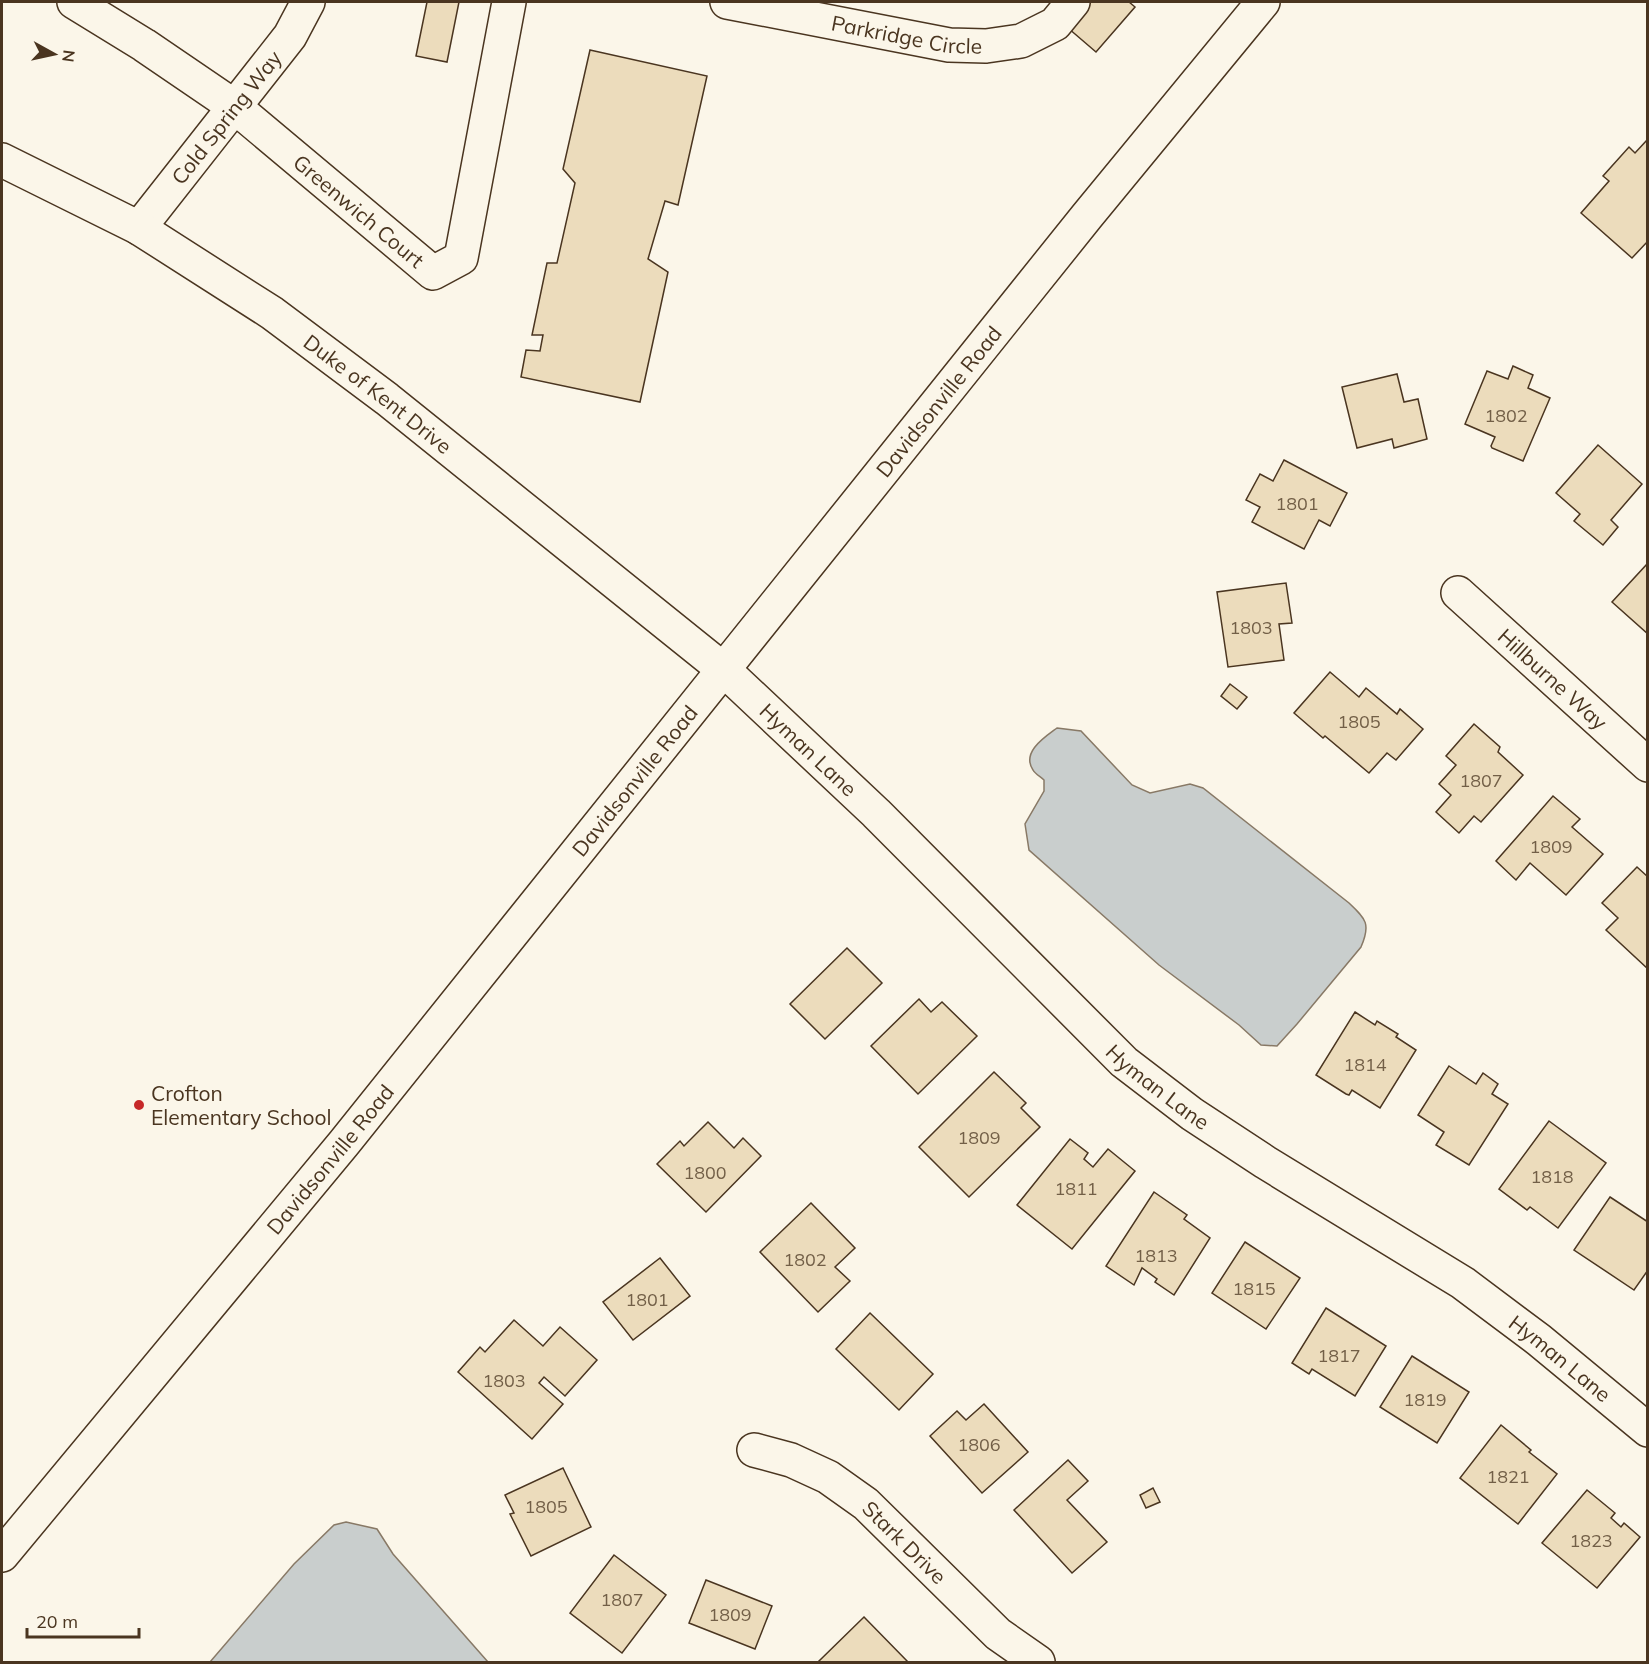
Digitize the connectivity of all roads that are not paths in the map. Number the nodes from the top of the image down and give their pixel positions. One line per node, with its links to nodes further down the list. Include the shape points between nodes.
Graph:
1 (74, 2): 7 (street, Greenwich Court)
2 (308, 2): 7 (street, Cold Spring Way, via 290,36)
3 (509, 2): 7 (street, Greenwich Court, via 461,258 433,273)
4 (727, 2): 5 (street, Parkridge Circle, via 949,45 986,46 1021,42 1055,24)
5 (1073, 2)
6 (1263, 2): 11 (street, Davidsonville Road, via 1086,216)
7 (235, 108): 9 (street, Cold Spring Way)
8 (2, 160): 9 (street, Duke of Kent Drive)
9 (139, 228): 11 (street, Duke of Kent Drive, via 272,313 387,399)
10 (1458, 592): 12 (street, Hillburne Way)
11 (724, 670): 13 (street, Hyman Lane, via 876,813 1124,1062 1201,1120 1463,1283); 15 (street, Davidsonville Road, via 344,1143)
12 (1647, 765)
13 (1647, 1430)
14 (754, 1450): 16 (street, Stark Drive, via 791,1460 828,1477 866,1504 998,1634)
15 (2, 1555)
16 (1038, 1662)

